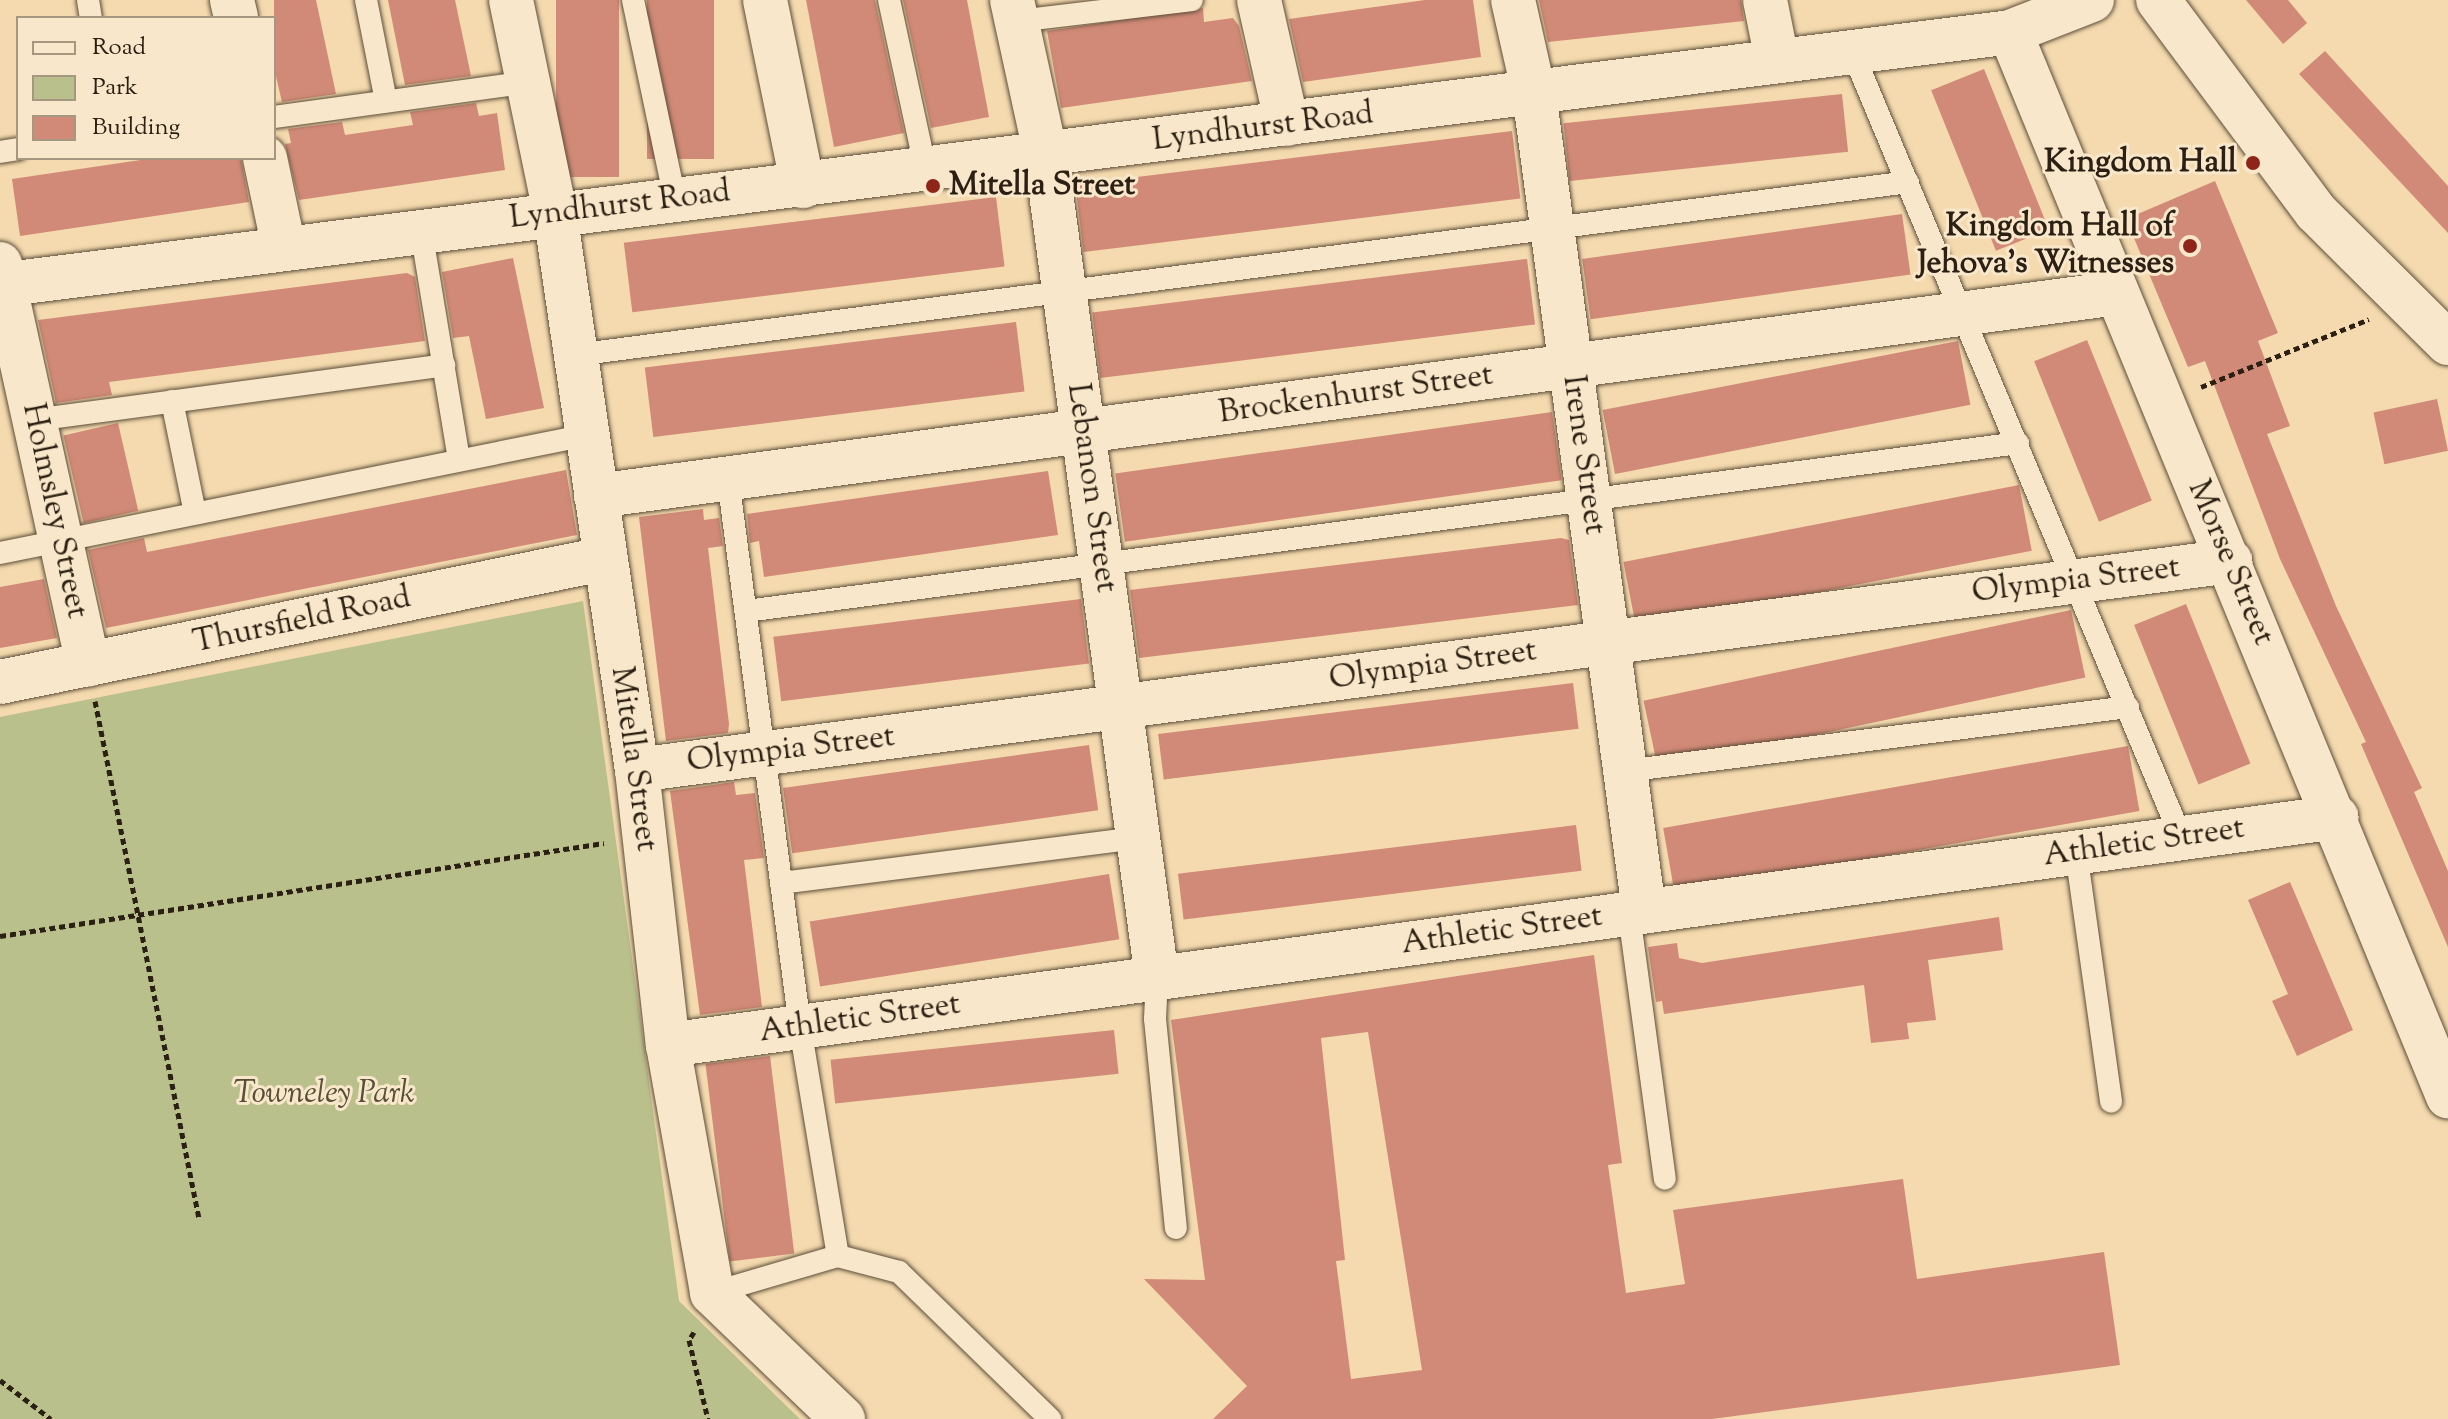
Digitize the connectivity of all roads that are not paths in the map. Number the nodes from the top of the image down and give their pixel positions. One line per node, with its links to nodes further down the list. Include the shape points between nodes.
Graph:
1 (366, 0): 19 (lane)
2 (511, 0): 17 (street, Mitella Street)
3 (633, 0): 27 (lane)
4 (765, 0): 26 (street)
5 (889, 0): 24 (lane)
6 (1192, 0): 12 (lane)
7 (1259, 0): 21 (street)
8 (1513, 0): 18 (street, Irene Street)
9 (1765, 0): 16 (street)
10 (2092, 0): 14 (street, Lyndhurst Road)
11 (2158, 0): 36 (street, via 2316,212 2403,304)
12 (1138, 3): 13 (lane)
13 (1014, 10): 22 (street, Lebanon Street)
14 (2010, 32): 15 (street, Lyndhurst Road); 34 (street, Morse Street)
15 (1852, 51): 16 (street, Lyndhurst Road); 25 (lane)
16 (1777, 60): 18 (street, Lyndhurst Road)
17 (528, 82): 19 (lane); 28 (street, Mitella Street)
18 (1534, 93): 21 (street, Lyndhurst Road); 29 (street, Irene Street)
19 (386, 101): 20 (lane)
20 (276, 117)
21 (1287, 124): 22 (street, Lyndhurst Road)
22 (1046, 156): 24 (street, Lyndhurst Road); 33 (street, Lebanon Street)
23 (265, 160): 31 (street)
24 (926, 171): 26 (street, Lyndhurst Road)
25 (1908, 182): 29 (lane); 35 (lane)
26 (803, 186): 27 (street, Lyndhurst Road)
27 (675, 200): 28 (street, Lyndhurst Road)
28 (555, 213): 30 (street, Lyndhurst Road); 37 (street, Mitella Street)
29 (1552, 227): 33 (lane); 39 (street, Irene Street)
30 (421, 230): 31 (street, Lyndhurst Road); 38 (lane)
31 (284, 248): 32 (street, Lyndhurst Road)
32 (1, 278): 41 (street, Holmsley Street)
33 (1064, 291): 37 (lane); 42 (street, Lebanon Street)
34 (2117, 293): 35 (street, Brockenhurst Street); 53 (street, Morse Street)
35 (1964, 314): 39 (street, Brockenhurst Street); 44 (lane)
36 (2448, 343)
37 (575, 355): 43 (street, Mitella Street)
38 (444, 365): 40 (lane); 45 (lane)
39 (1571, 366): 42 (street, Brockenhurst Street); 48 (street, Irene Street)
40 (172, 401): 41 (lane); 49 (lane)
41 (34, 420): 50 (street, Holmsley Street)
42 (1083, 432): 46 (street, Brockenhurst Street); 54 (street, Lebanon Street)
43 (587, 435): 45 (lane); 47 (street, Mitella Street)
44 (2018, 443): 48 (lane); 55 (lane)
45 (459, 460): 49 (lane)
46 (728, 479): 47 (street, Brockenhurst Street); 56 (lane)
47 (596, 496): 52 (street, Mitella Street)
48 (1589, 500): 54 (lane); 57 (street, Irene Street)
49 (195, 513): 50 (lane)
50 (61, 540): 51 (lane); 58 (street, Holmsley Street)
51 (0, 553)
52 (603, 559): 58 (street, Thursfield Road); 63 (street, Mitella Street)
53 (2230, 561): 55 (street, Olympia Street); 65 (street, Morse Street)
54 (1101, 564): 56 (lane); 60 (street, Lebanon Street)
55 (2077, 582): 57 (street, Olympia Street); 61 (lane)
56 (746, 611): 62 (lane)
57 (1608, 643): 60 (street, Olympia Street); 64 (street, Irene Street)
58 (88, 664): 59 (street, Thursfield Road)
59 (0, 682)
60 (1120, 707): 62 (street, Olympia Street); 67 (street, Lebanon Street)
61 (2128, 707): 64 (lane); 66 (lane)
62 (765, 753): 63 (street, Olympia Street); 69 (lane)
63 (637, 770): 73 (street, Mitella Street)
64 (1625, 771): 70 (street, Irene Street)
65 (2336, 817): 66 (street, Athletic Street); 74 (street, Morse Street)
66 (2181, 837): 68 (street, Athletic Street)
67 (1138, 838): 69 (lane); 71 (street, Lebanon Street)
68 (2076, 852): 70 (street, Athletic Street); 75 (lane)
69 (781, 883): 72 (lane)
70 (1636, 912): 71 (street, Athletic Street); 76 (lane)
71 (1157, 978): 72 (street, Athletic Street); 77 (lane, via 1155,1019)
72 (800, 1027): 73 (street, Athletic Street); 78 (lane)
73 (668, 1045): 79 (street, Mitella Street)
74 (2448, 1096)
75 (2111, 1102)
76 (1665, 1179)
77 (1176, 1228)
78 (838, 1256): 79 (lane); 81 (lane, via 899,1272)
79 (712, 1293): 80 (street)
80 (843, 1419)
81 (1050, 1419)

